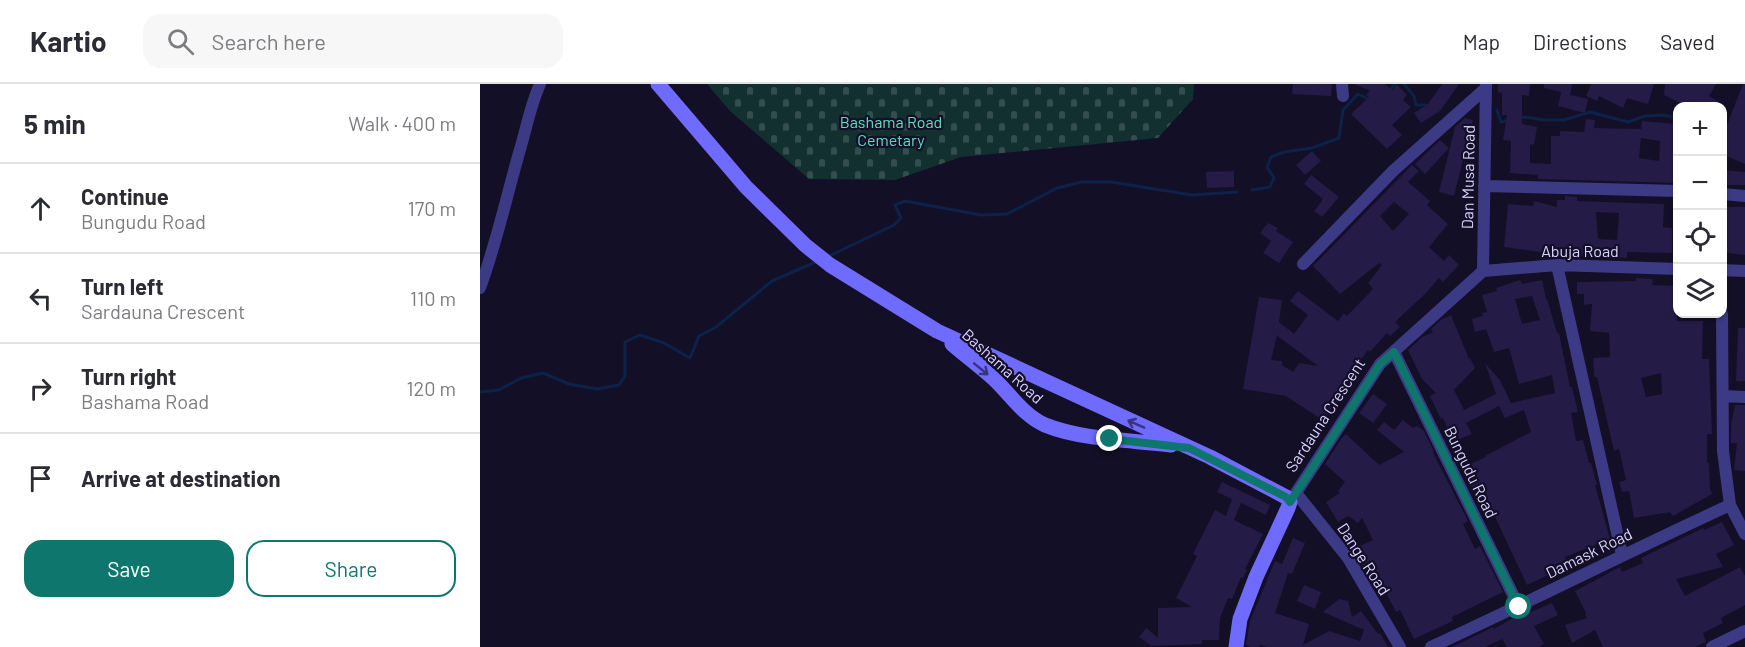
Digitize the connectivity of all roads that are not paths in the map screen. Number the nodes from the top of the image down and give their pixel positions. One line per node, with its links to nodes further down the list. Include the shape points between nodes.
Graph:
1 (540, 84): 14 (street)
2 (658, 84): 16 (street, Bashama Road, via 746,187 805,245 830,265)
3 (1486, 86): 4 (street, Dan Musa Road); 8 (street, via 1392,171)
4 (1484, 186): 5 (street); 12 (street, Dan Musa Road)
5 (1673, 190)
6 (1727, 194): 7 (street)
7 (1745, 196)
8 (1303, 264)
9 (1557, 265): 10 (street, Abuja Road); 12 (street, Abuja Road); 24 (street)
10 (1673, 269)
11 (1727, 270): 13 (street)
12 (1483, 271): 17 (street, Sardauna Crescent)
13 (1745, 271)
14 (480, 288)
15 (1722, 318): 18 (street)
16 (937, 331): 20 (street, Bashama Road, one-way to 16); 20 (street, Bashama Road, one-way to 20, via 1043,424 1110,439)
17 (1394, 352): 21 (street, Sardauna Crescent, via 1380,364); 25 (street, Bungudu Road)
18 (1723, 396): 19 (street); 22 (street, via 1723,451)
19 (1745, 397)
20 (1189, 448): 21 (street, Bashama Road)
21 (1293, 498): 27 (street, Sardauna Crescent, via 1256,577 1240,619); 28 (street, Dange Road, via 1348,558)
22 (1730, 505): 23 (street); 24 (street, Damask Road)
23 (1745, 534)
24 (1622, 555): 25 (street, Damask Road)
25 (1519, 607): 29 (street, Damask Road)
26 (1745, 631): 30 (street)
27 (1236, 647)
28 (1400, 647)
29 (1431, 647)
30 (1712, 647)

